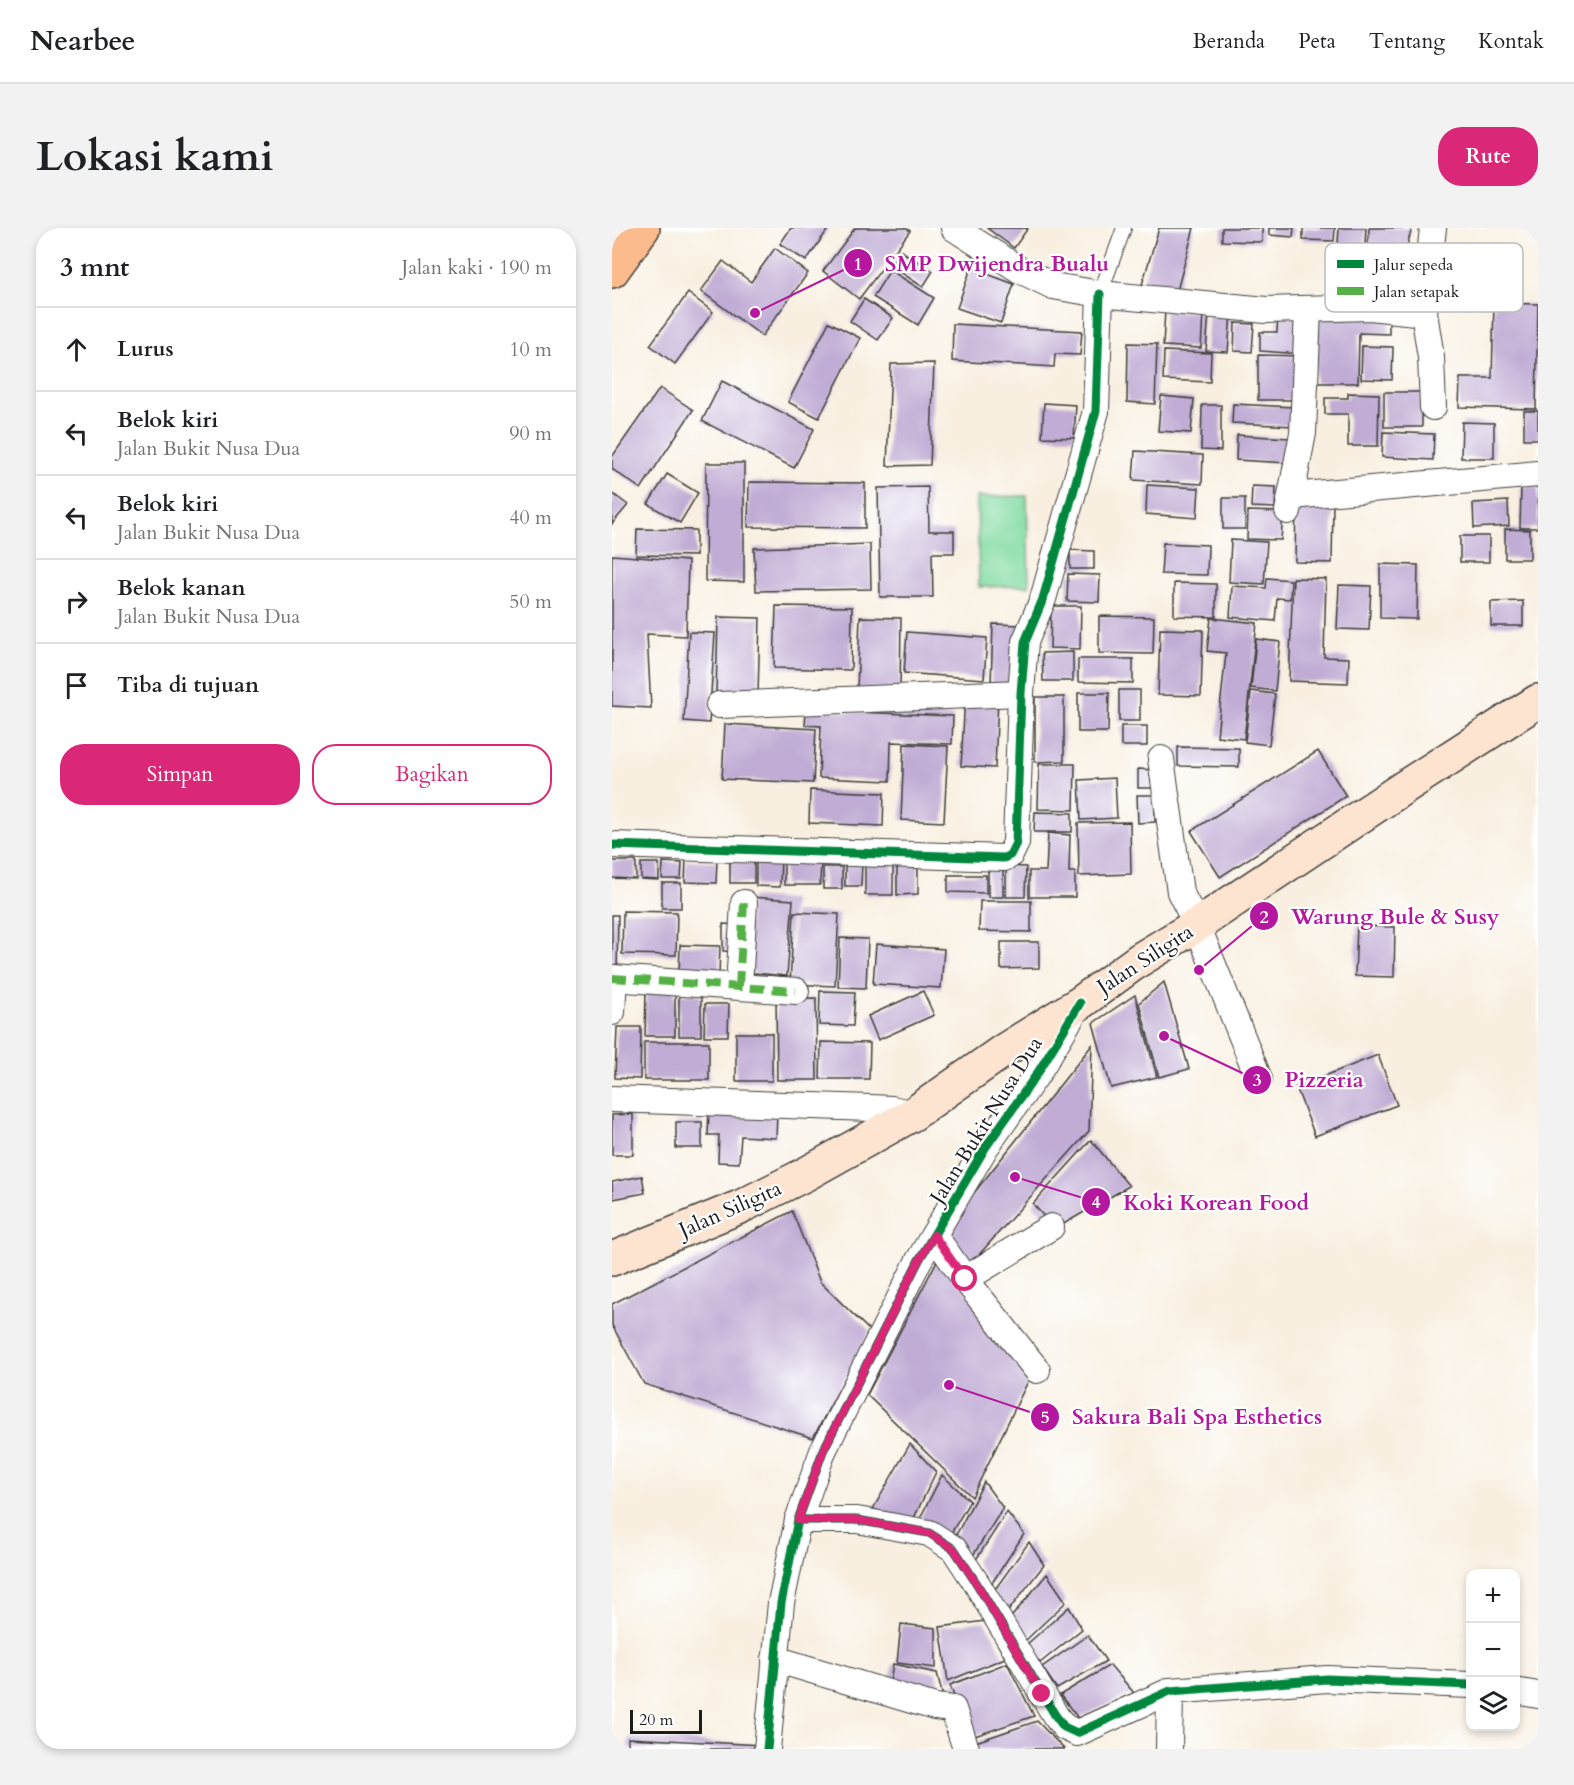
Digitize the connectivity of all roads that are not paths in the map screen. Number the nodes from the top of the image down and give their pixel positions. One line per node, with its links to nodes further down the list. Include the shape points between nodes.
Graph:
1 (643, 228): 6 (highway)
2 (954, 228): 7 (street, via 1053,286)
3 (1124, 228): 7 (lane)
4 (1433, 228): 5 (street)
5 (1431, 243)
6 (612, 271)
7 (1100, 294): 9 (street, via 1266,310); 14 (street, via 1096,411 1043,599 1025,642)
8 (1325, 308): 9 (street)
9 (1308, 309): 13 (street, via 1303,433 1290,503)
10 (1415, 312): 11 (street)
11 (1424, 313): 12 (street)
12 (1433, 407)
13 (1538, 474)
14 (1021, 693): 16 (street); 18 (street, via 1016,843 1004,858)
15 (1538, 702): 20 (main road, Jalan Siligita)
16 (719, 705)
17 (1161, 759): 20 (street, via 1180,892)
18 (612, 845)
19 (744, 903): 22 (street)
20 (1197, 925): 24 (main road, Jalan Siligita, via 1139,960); 26 (street)
21 (613, 978): 22 (street); 25 (street)
22 (739, 986): 23 (street)
23 (796, 991)
24 (1080, 1003): 28 (main road, Jalan Siligita); 30 (street, Jalan Bukit Nusa Dua, via 985,1148)
25 (612, 1012)
26 (1259, 1079)
27 (612, 1099): 28 (street, via 892,1109)
28 (913, 1114): 31 (main road, Jalan Siligita, via 742,1206)
29 (1051, 1227): 32 (street)
30 (934, 1235): 32 (street); 34 (street, Jalan Bukit Nusa Dua, via 823,1451)
31 (612, 1259)
32 (965, 1279): 33 (street)
33 (1036, 1370)
34 (798, 1520): 35 (street, Jalan Bukit Nusa Dua, via 781,1603); 37 (street, via 857,1520 929,1533 954,1549 1055,1715 1064,1727 1077,1733)
35 (775, 1659): 40 (street, Jalan Bukit Nusa Dua); 41 (street, via 953,1710)
36 (1466, 1685): 37 (street, via 1327,1679)
37 (1170, 1691): 42 (street)
38 (1520, 1692): 39 (street)
39 (1538, 1695)
40 (767, 1749)
41 (966, 1749)
42 (1169, 1749)

